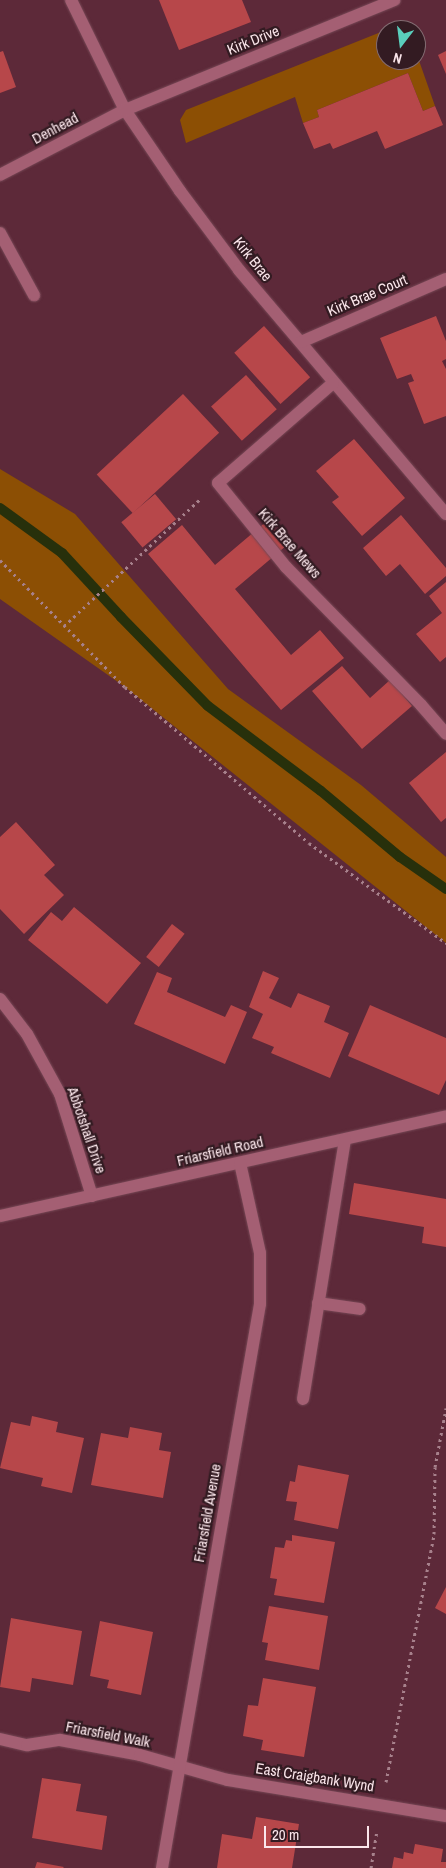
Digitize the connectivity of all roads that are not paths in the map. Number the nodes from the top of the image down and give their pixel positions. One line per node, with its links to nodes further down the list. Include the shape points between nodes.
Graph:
1 (71, 0): 3 (street, Kirk Brae)
2 (394, 0): 3 (street, Kirk Drive)
3 (125, 110): 4 (street, Denhead); 8 (street, Kirk Brae, via 186,199)
4 (0, 175)
5 (0, 233): 7 (street)
6 (446, 279): 8 (street, Kirk Brae Court)
7 (34, 295)
8 (301, 342): 9 (street, Kirk Brae)
9 (333, 383): 10 (street, Kirk Brae); 11 (street, Kirk Brae Mews, via 218,482 286,567)
10 (446, 514)
11 (446, 734)
12 (0, 999): 16 (street, Abbotshall Drive, via 27,1034 60,1094)
13 (446, 1116): 14 (street, Friarsfield Road)
14 (345, 1139): 15 (street, Friarsfield Road); 18 (street)
15 (240, 1163): 16 (street, Friarsfield Road); 22 (street, Friarsfield Avenue, via 260,1253 260,1304)
16 (92, 1196): 17 (street, Friarsfield Road)
17 (0, 1216)
18 (318, 1303): 19 (street); 20 (street)
19 (360, 1310)
20 (303, 1399)
21 (0, 1740): 22 (street, Friarsfield Walk, via 27,1745 60,1740 140,1755)
22 (180, 1767): 23 (street, East Craigbank Wynd, via 228,1780); 24 (street, Friarsfield Avenue)
23 (446, 1816)
24 (162, 1868)

